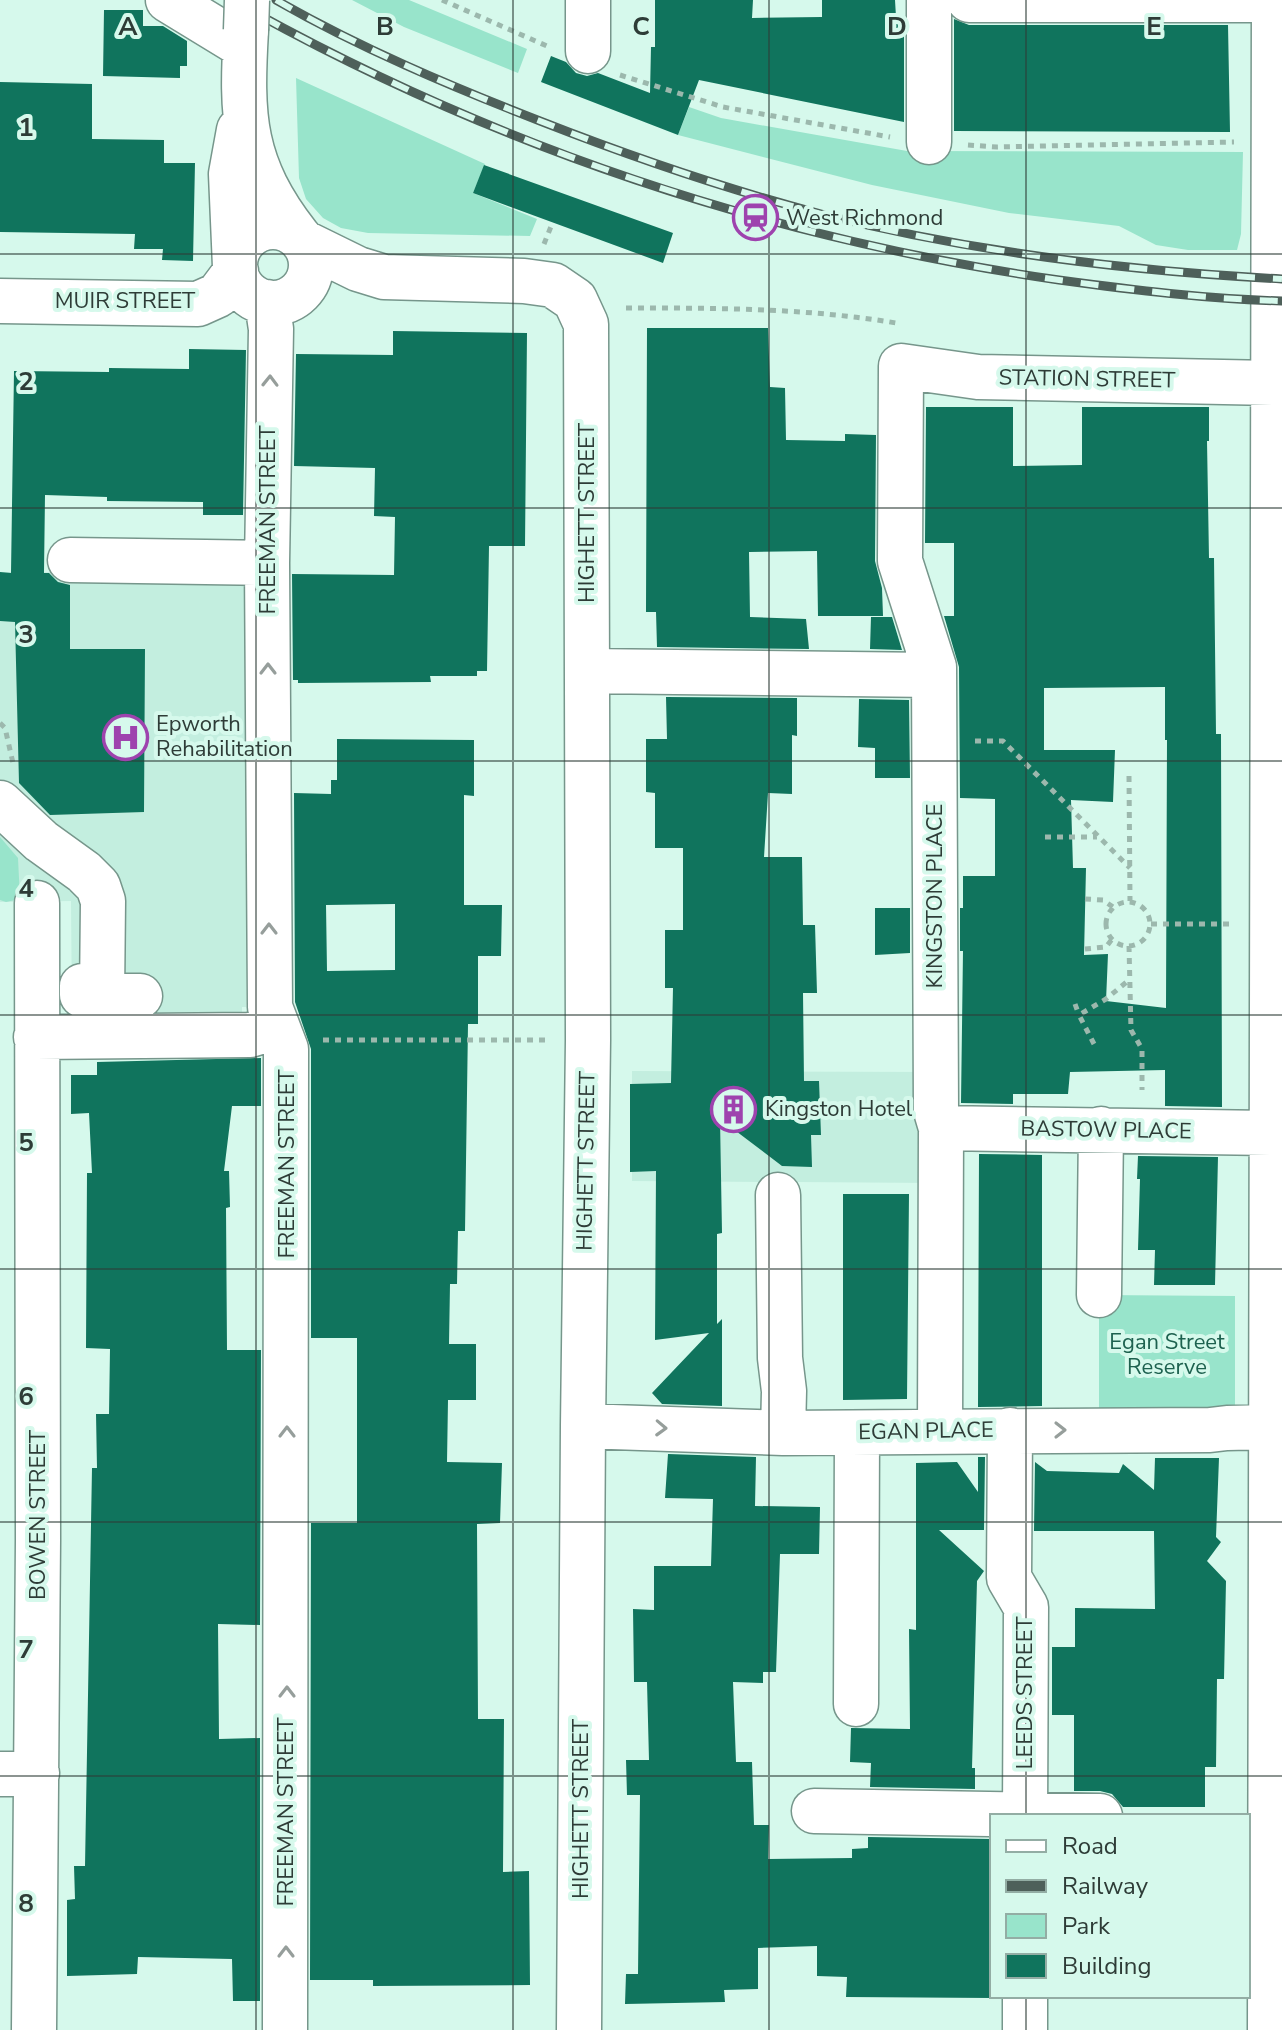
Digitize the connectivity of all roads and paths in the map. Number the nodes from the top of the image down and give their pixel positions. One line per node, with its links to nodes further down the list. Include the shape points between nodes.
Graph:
1 (168, 0): 8 (street)
2 (442, 0): 9 (path)
3 (588, 0): 9 (street)
4 (929, 0): 11 (street)
5 (969, 0): 6 (street)
6 (1259, 0)
7 (1274, 0): 12 (street)
8 (246, 25): 10 (street)
9 (589, 59): 11 (path, via 723,107)
10 (245, 108): 13 (street, via 255,166); 14 (street, via 231,174)
11 (929, 142): 12 (path)
12 (1267, 156): 20 (street)
13 (300, 239): 14 (street, via 281,228 257,231 239,248); 15 (street, via 358,269); 17 (street, via 310,257 308,281 298,294)
14 (236, 269): 16 (street, MUIR STREET, via 226,287 193,304); 17 (street, via 245,290)
15 (397, 279): 17 (street); 24 (street, HIGHETT STREET, via 553,285 582,310 587,342)
16 (0, 301)
17 (275, 302): 22 (street, FREEMAN STREET, one-way to 17)
18 (626, 308): 19 (path, via 845,314)
19 (902, 345): 20 (street, STATION STREET, via 978,377); 25 (street, KINGSTON PLACE, via 900,561)
20 (1274, 383): 23 (street)
21 (70, 560): 22 (street)
22 (267, 563): 46 (street, FREEMAN STREET, one-way to 22, via 270,1007)
23 (1278, 634): 52 (street)
24 (587, 671): 25 (street); 48 (street, HIGHETT STREET)
25 (934, 675): 50 (street, KINGSTON PLACE, via 936,1111)
26 (0, 723): 29 (path, via 5,728)
27 (975, 741): 31 (path, via 1003,741)
28 (1129, 776): 32 (path)
29 (7, 785): 43 (street, via 41,841 84,872 82,995)
30 (1045, 837): 31 (path)
31 (1098, 837): 32 (path)
32 (1130, 868): 34 (path)
33 (1085, 899): 36 (path)
34 (1130, 901): 36 (path); 37 (path, via 1143,907)
35 (37, 903): 47 (street, BOWEN STREET)
36 (1113, 907): 39 (path, via 1106,926)
37 (1151, 924): 38 (path); 40 (path, via 1143,941)
38 (1242, 924)
39 (1112, 939): 40 (path); 41 (path, via 1106,947)
40 (1129, 946): 42 (path)
41 (1085, 949)
42 (1130, 979): 45 (path); 51 (path, via 1131,1030 1142,1049)
43 (121, 996)
44 (1075, 1004): 45 (path)
45 (1079, 1015): 49 (path)
46 (280, 1033): 47 (street); 48 (path); 68 (street, FREEMAN STREET, one-way to 46, via 288,1267 286,1049)
47 (36, 1037): 62 (street, BOWEN STREET)
48 (588, 1040): 55 (street, HIGHETT STREET)
49 (1094, 1044)
50 (941, 1128): 51 (street, BASTOW PLACE); 57 (street, KINGSTON PLACE)
51 (1121, 1129): 52 (street, BASTOW PLACE); 54 (street)
52 (1270, 1133): 56 (street)
53 (778, 1195): 59 (street)
54 (1099, 1295)
55 (583, 1426): 59 (street, EGAN PLACE, one-way to 59); 69 (street, HIGHETT STREET)
56 (1270, 1427): 58 (street, EGAN PLACE, one-way to 56); 71 (street)
57 (940, 1430): 58 (street, EGAN PLACE); 60 (street, EGAN PLACE)
58 (1010, 1430): 64 (street, LEEDS STREET, via 1009,1578 1026,1607)
59 (783, 1433): 60 (street, EGAN PLACE)
60 (857, 1433): 61 (street)
61 (856, 1704)
62 (19, 1773): 67 (street, BOWEN STREET)
63 (814, 1811): 65 (street)
64 (1025, 1814)
65 (990, 1815)
66 (1025, 1998): 70 (street)
67 (34, 2030)
68 (285, 2030)
69 (579, 2030)
70 (1025, 2030)
71 (1270, 2030)

